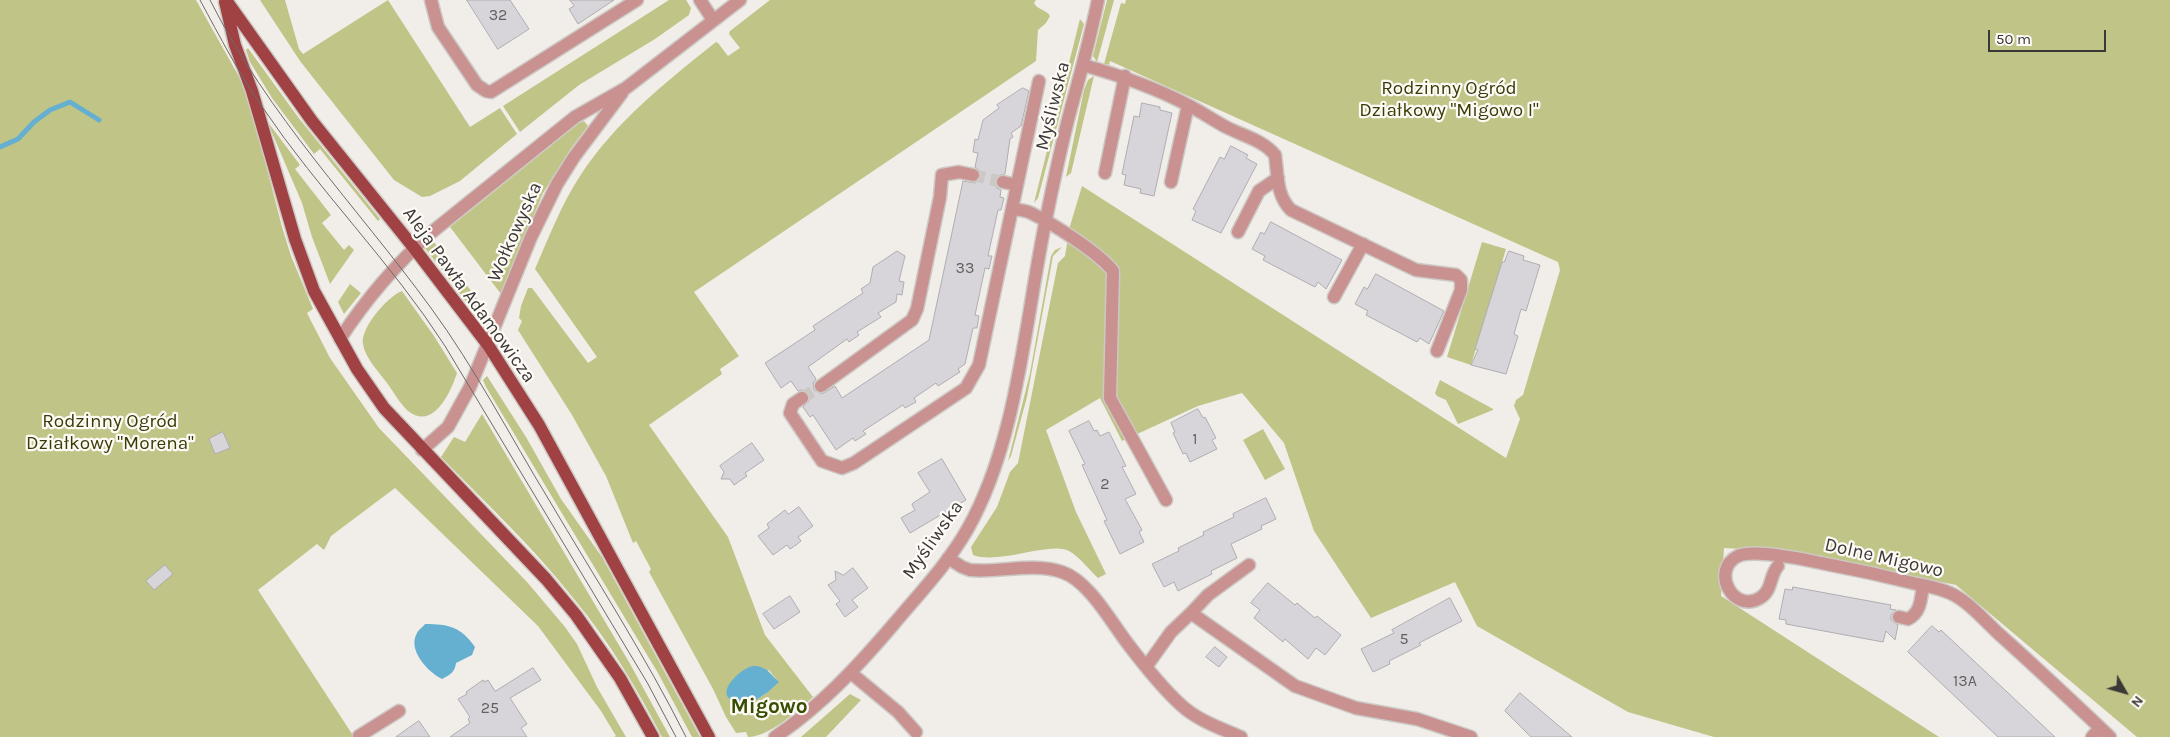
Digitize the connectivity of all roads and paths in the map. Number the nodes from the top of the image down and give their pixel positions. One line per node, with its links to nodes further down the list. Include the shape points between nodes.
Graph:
1 (226, 0): 23 (main road, Aleja Pawła Adamowicza, via 312,121); 25 (main road, Aleja Pawła Adamowicza, via 234,45 259,115 295,240 314,291)
2 (430, 0): 3 (street, via 443,34 477,85 491,92)
3 (637, 0)
4 (700, 0): 7 (street)
5 (740, 0): 7 (street, Wołkowyska)
6 (1098, 0): 8 (street, Myśliwska)
7 (713, 20): 11 (street, Wołkowyska)
8 (1083, 65): 9 (street); 20 (street, Myśliwska)
9 (1125, 76): 12 (street); 13 (street)
10 (1039, 81): 18 (street, Myśliwska)
11 (626, 88): 23 (street, Wołkowyska, via 575,117); 26 (street, Wołkowyska, via 556,184 531,237)
12 (1188, 105): 15 (street, via 1270,149 1275,155); 17 (street)
13 (1104, 173)
14 (973, 175): 28 (street, via 959,172 942,175 917,309 912,320)
15 (1278, 178): 21 (street, via 1259,191); 22 (street, via 1284,203 1291,210)
16 (1003, 182): 18 (street)
17 (1171, 182)
18 (1017, 185): 19 (street, Myśliwska)
19 (1012, 209): 20 (street, via 1029,212); 29 (street, Myśliwska, via 979,365 966,388 842,468 822,461 790,413 793,404)
20 (1045, 222): 31 (street, via 1105,261 1113,271 1110,398); 32 (street, Myśliwska, via 1002,441 980,505)
21 (1238, 232)
22 (1363, 244): 24 (street); 27 (street, via 1416,270 1456,275 1461,280 1461,290)
23 (414, 248): 25 (street, Wołkowyska, via 370,295); 26 (main road, Aleja Pawła Adamowicza)
24 (1334, 297)
25 (340, 339): 30 (main road, Aleja Pawła Adamowicza, via 384,408)
26 (488, 346): 30 (street, Wołkowyska, via 457,414); 45 (main road, Aleja Pawła Adamowicza, via 539,425)
27 (1437, 352)
28 (821, 386)
29 (802, 398)
30 (422, 450): 44 (main road, Aleja Pawła Adamowicza, via 546,579 576,615 620,678)
31 (1166, 500)
32 (948, 558): 38 (street, via 970,570 1046,569 1072,576 1089,592); 39 (street, Myśliwska)
33 (1249, 565): 36 (street, via 1208,595)
34 (1778, 566): 35 (street, Dolne Migowo, via 1768,591 1756,600 1740,600 1726,584 1727,568 1739,556 1747,554 1812,561)
35 (1918, 584): 37 (street, via 1919,610 1908,619); 42 (street, Dolne Migowo, via 1951,593 1976,612)
36 (1191, 613): 38 (street, via 1171,632); 48 (street, via 1307,692 1356,708 1417,719)
37 (1899, 618)
38 (1146, 667): 47 (street, via 1188,711)
39 (851, 673): 41 (street, via 898,712); 46 (street, Myśliwska, via 817,707)
40 (400, 711): 43 (street)
41 (916, 732)
42 (2096, 732): 49 (street, Dolne Migowo)
43 (360, 737)
44 (653, 737)
45 (709, 737)
46 (775, 737)
47 (1241, 737)
48 (1471, 737)
49 (2110, 737)

